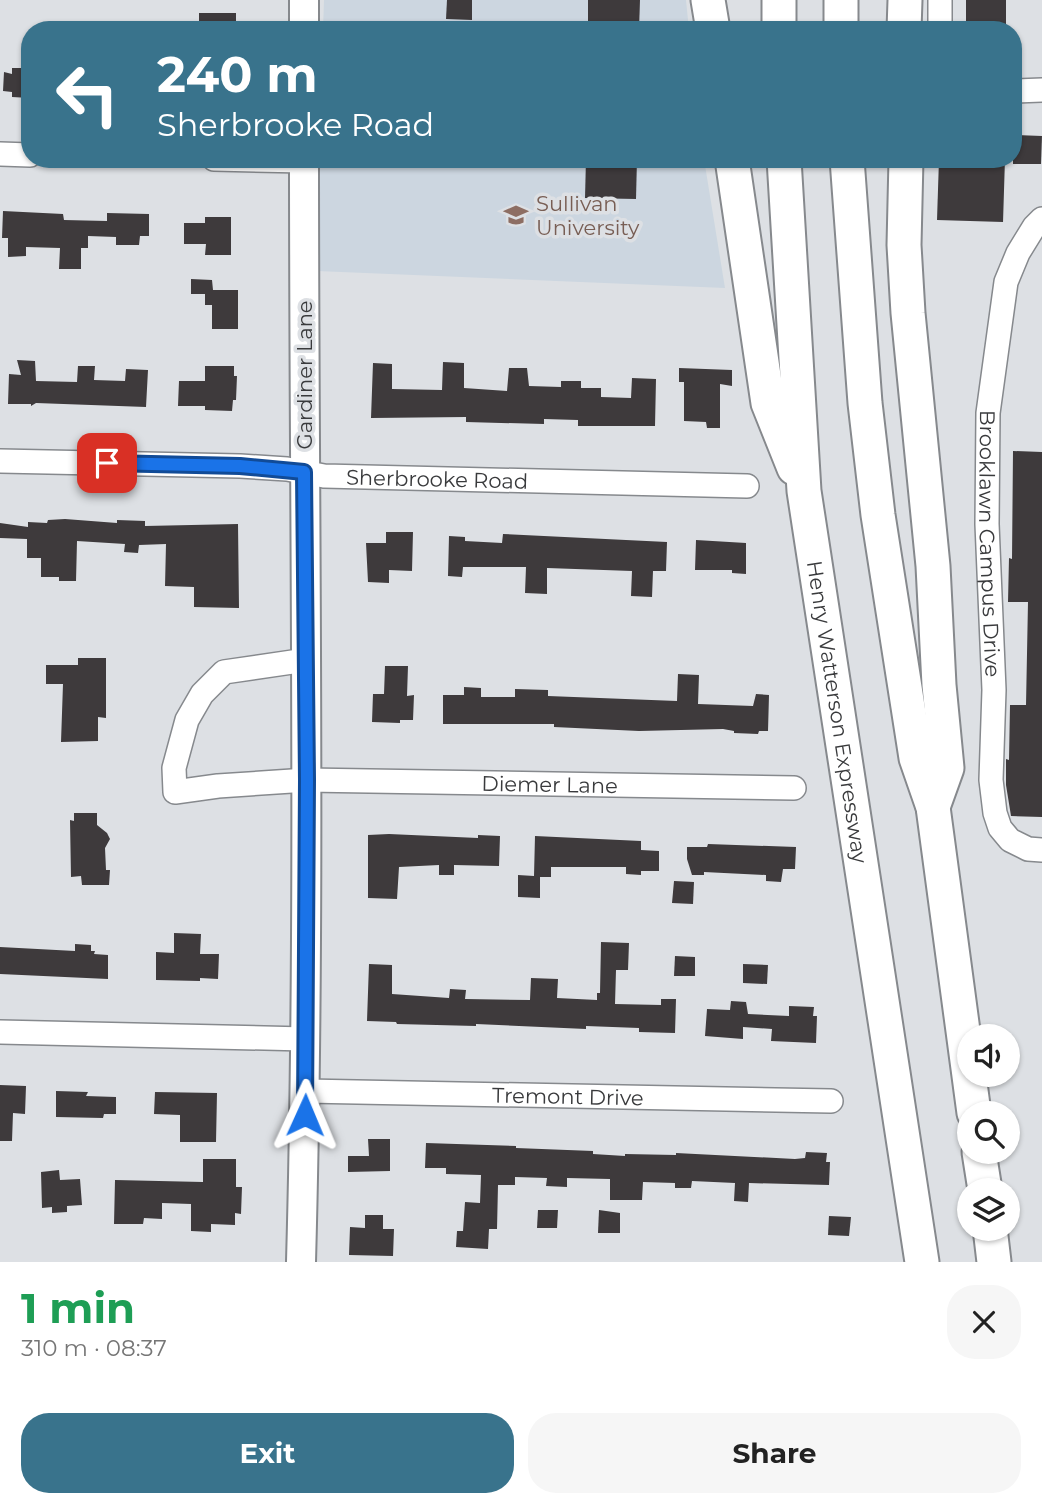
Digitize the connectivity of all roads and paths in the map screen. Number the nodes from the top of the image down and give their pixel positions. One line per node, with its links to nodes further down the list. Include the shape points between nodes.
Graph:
1 (304, 0): 7 (main road)
2 (708, 0): 8 (highway)
3 (779, 0): 9 (highway)
4 (841, 0): 10 (highway)
5 (905, 0): 11 (highway)
6 (940, 0): 12 (street)
7 (304, 21)
8 (712, 21)
9 (779, 21)
10 (841, 21)
11 (904, 21)
12 (940, 21)
13 (1042, 90): 14 (street)
14 (1022, 91)
15 (0, 154): 16 (street)
16 (21, 155)
17 (304, 168): 24 (main road, Gardiner Lane)
18 (733, 168): 26 (highway, via 768,403)
19 (786, 168): 26 (highway, Henry Watterson Expressway)
20 (848, 168): 30 (highway, via 864,403 880,528 916,758)
21 (906, 168): 30 (highway, via 906,286 947,768)
22 (1042, 219): 31 (street, Brooklawn Campus Drive, via 1018,253 1006,282 988,413 987,551 994,690 990,780 995,813 1010,840)
23 (0, 461): 24 (street, Sherbrooke Road, via 240,466)
24 (304, 472): 25 (street, Sherbrooke Road, via 324,477); 27 (main road, Gardiner Lane)
25 (747, 486)
26 (804, 491): 39 (highway, Henry Watterson Expressway)
27 (306, 660): 28 (main road, Gardiner Lane); 28 (street, Diemer Lane, via 223,672 202,694 187,720 174,768 176,792)
28 (307, 780): 29 (street, Diemer Lane); 33 (main road, Gardiner Lane)
29 (794, 788)
30 (933, 807): 36 (highway)
31 (1042, 850)
32 (0, 1032): 33 (street)
33 (305, 1039): 34 (main road, Gardiner Lane)
34 (306, 1091): 35 (street, Tremont Drive); 38 (main road, Gardiner Lane)
35 (831, 1101)
36 (972, 1101)
37 (992, 1241): 40 (highway)
38 (302, 1262)
39 (922, 1262)
40 (995, 1262)

